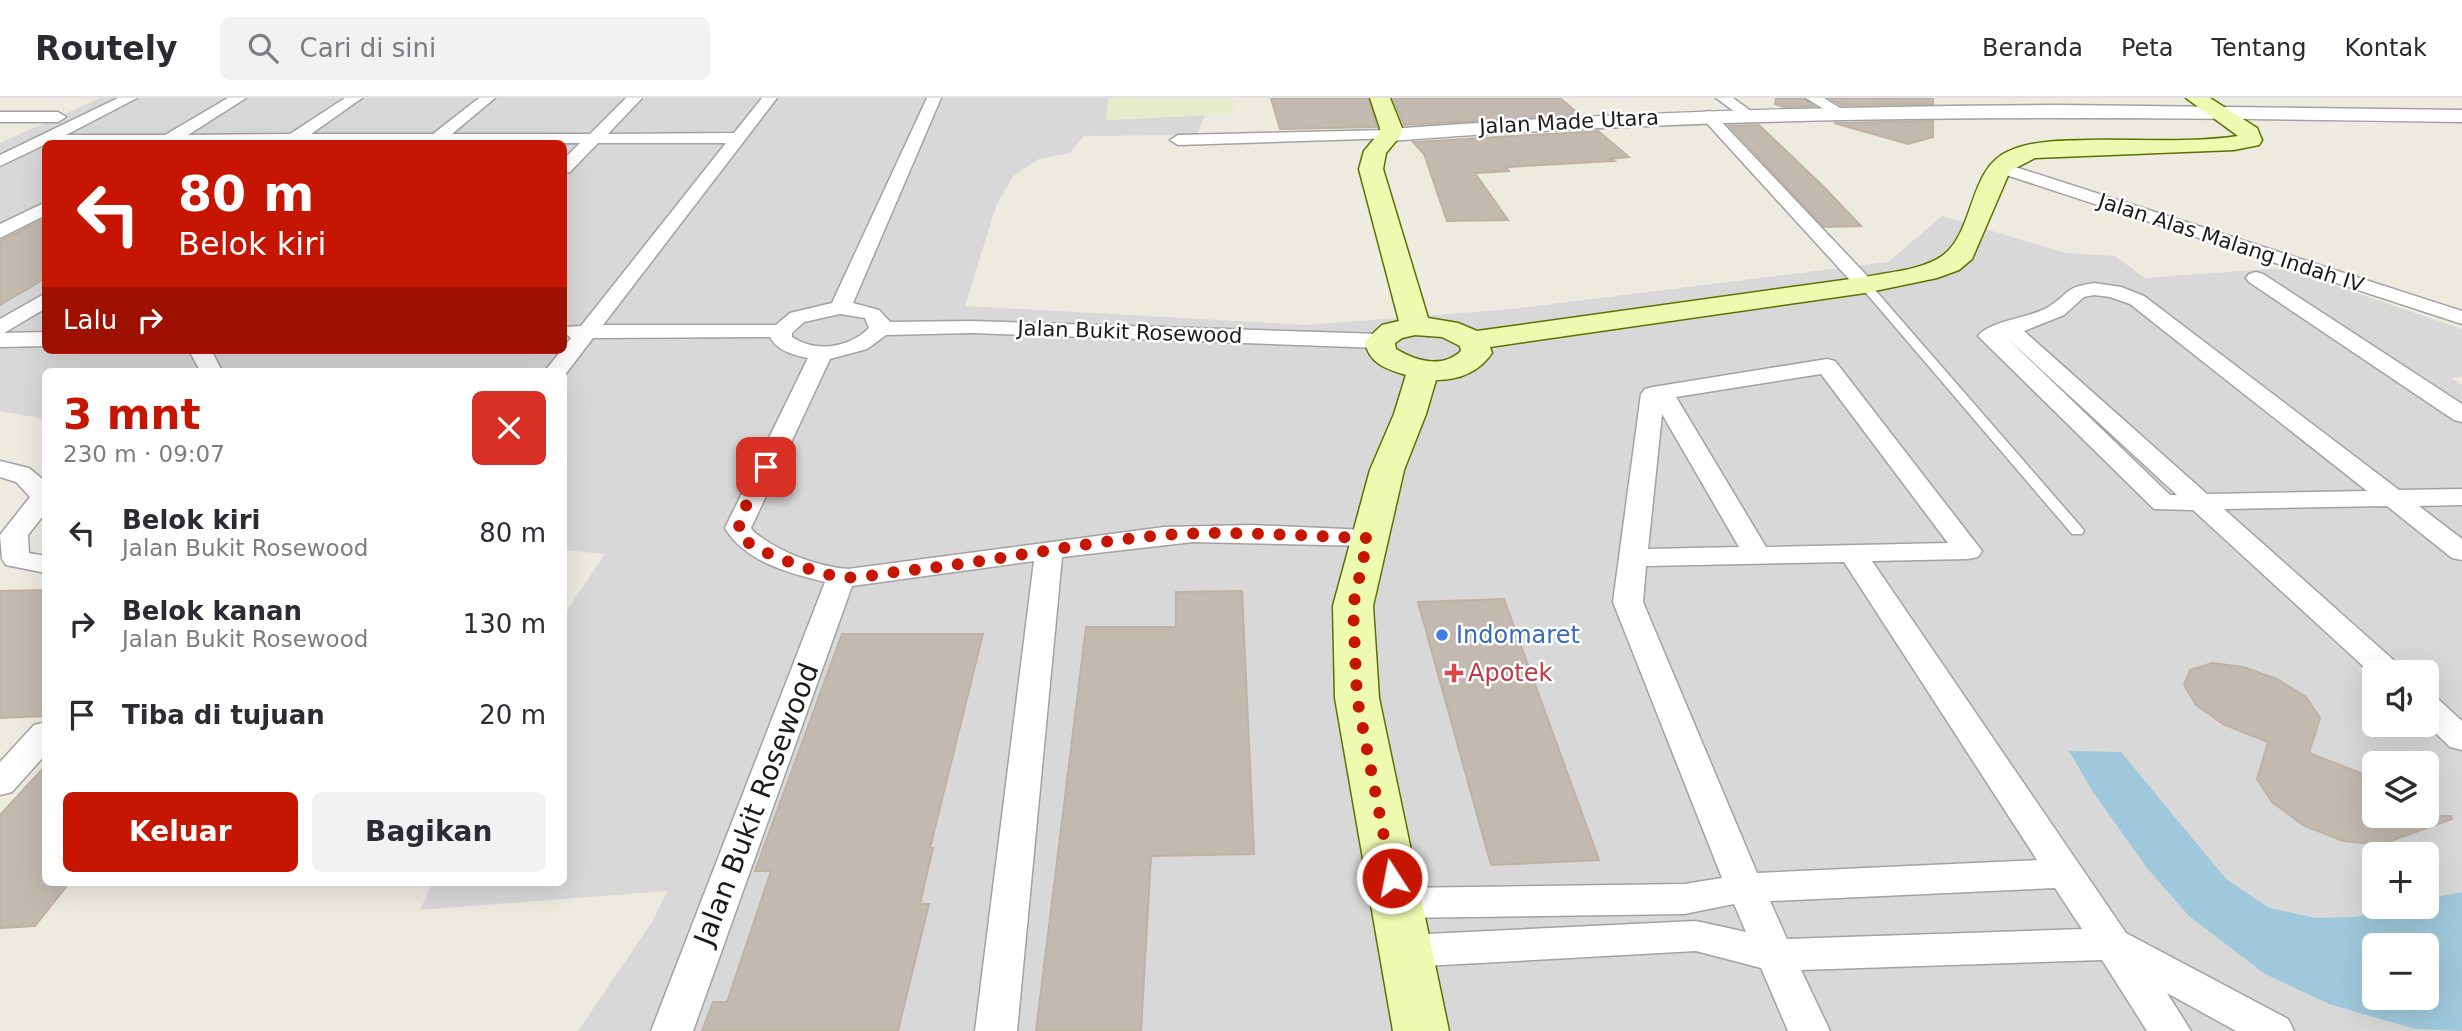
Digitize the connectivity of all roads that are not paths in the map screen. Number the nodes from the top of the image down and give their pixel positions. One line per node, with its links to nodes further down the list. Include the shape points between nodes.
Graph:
1 (130, 98): 22 (street)
2 (239, 98): 23 (street)
3 (355, 98): 24 (street)
4 (488, 98): 25 (street)
5 (635, 98): 20 (street)
6 (769, 98): 21 (street)
7 (934, 98): 35 (street)
8 (1380, 98): 19 (main road, via 1390,121)
9 (1723, 98): 14 (street)
10 (1813, 98): 12 (street)
11 (2196, 98): 13 (main road)
12 (1837, 111): 13 (street, Jalan Made Utara); 14 (street, Jalan Made Utara)
13 (2220, 113): 16 (street, Jalan Made Utara); 29 (main road, via 2249,133 2251,140 2047,149 2016,156)
14 (1747, 114): 15 (street, Jalan Made Utara)
15 (1708, 116): 19 (street, Jalan Made Utara, via 1542,121); 33 (street)
16 (2462, 116)
17 (0, 117): 18 (street)
18 (58, 117)
19 (1390, 135): 26 (street); 37 (main road, via 1375,151 1371,169)
20 (596, 136): 21 (street); 25 (street); 28 (street)
21 (740, 138): 42 (street)
22 (41, 140): 27 (street)
23 (166, 140)
24 (292, 140)
25 (434, 140)
26 (1178, 140)
27 (0, 161)
28 (567, 164)
29 (2000, 167): 33 (main road, via 1963,253 1927,272); 36 (street, Jalan Alas Malang Indah IV)
30 (42, 209): 31 (street)
31 (0, 232)
32 (2256, 278): 51 (street)
33 (1865, 285): 46 (main road); 58 (lane)
34 (42, 302): 38 (street)
35 (840, 308): 39 (street, via 872,314); 40 (street, via 797,317)
36 (2462, 318)
37 (1415, 326): 45 (main road, via 1392,331); 46 (main road, via 1448,329)
38 (0, 328)
39 (880, 329): 45 (street, Jalan Bukit Rosewood, via 971,327); 47 (street, via 860,345)
40 (781, 331): 42 (street); 47 (street, via 781,340 789,346)
41 (567, 332): 42 (street)
42 (586, 332): 48 (street)
43 (42, 338): 44 (street)
44 (0, 340)
45 (1380, 341): 49 (main road, via 1382,354 1397,365)
46 (1472, 341): 49 (main road, via 1477,353 1469,364)
47 (822, 352): 66 (street, via 738,528 749,544)
48 (558, 368)
49 (1423, 371): 59 (main road)
50 (1662, 393): 62 (street, via 1827,366 1968,551); 63 (street); 64 (street, via 1653,394)
51 (2462, 415)
52 (0, 469): 53 (street, via 31,478)
53 (42, 495)
54 (2462, 497): 56 (street)
55 (42, 498): 65 (street, via 14,535 16,559)
56 (2393, 498): 57 (street); 57 (street, via 2137,300 2114,291 2085,290 2057,311 2008,328); 61 (street)
57 (2200, 502): 67 (street)
58 (2077, 531)
59 (1368, 538): 60 (street, via 1186,534); 74 (main road, via 1353,606 1357,698)
60 (1049, 551): 66 (street); 79 (street)
61 (2462, 552)
62 (1853, 554): 63 (street); 72 (street)
63 (1756, 555): 64 (street)
64 (1632, 558): 73 (street, via 1628,602)
65 (42, 564)
66 (841, 578): 78 (street, Jalan Bukit Rosewood)
67 (2375, 660)
68 (2439, 718): 70 (street)
69 (42, 737): 71 (street)
70 (2462, 739)
71 (0, 783)
72 (2065, 873): 73 (street); 75 (street)
73 (1745, 888): 74 (street, via 1684,898); 77 (street)
74 (1397, 903): 76 (main road)
75 (2112, 944): 77 (street); 82 (street); 83 (street)
76 (1406, 951): 77 (street, via 1696,936); 80 (main road)
77 (1774, 955): 81 (street)
78 (671, 1031)
79 (996, 1031)
80 (1422, 1031)
81 (1809, 1031)
82 (2170, 1031)
83 (2273, 1031)

